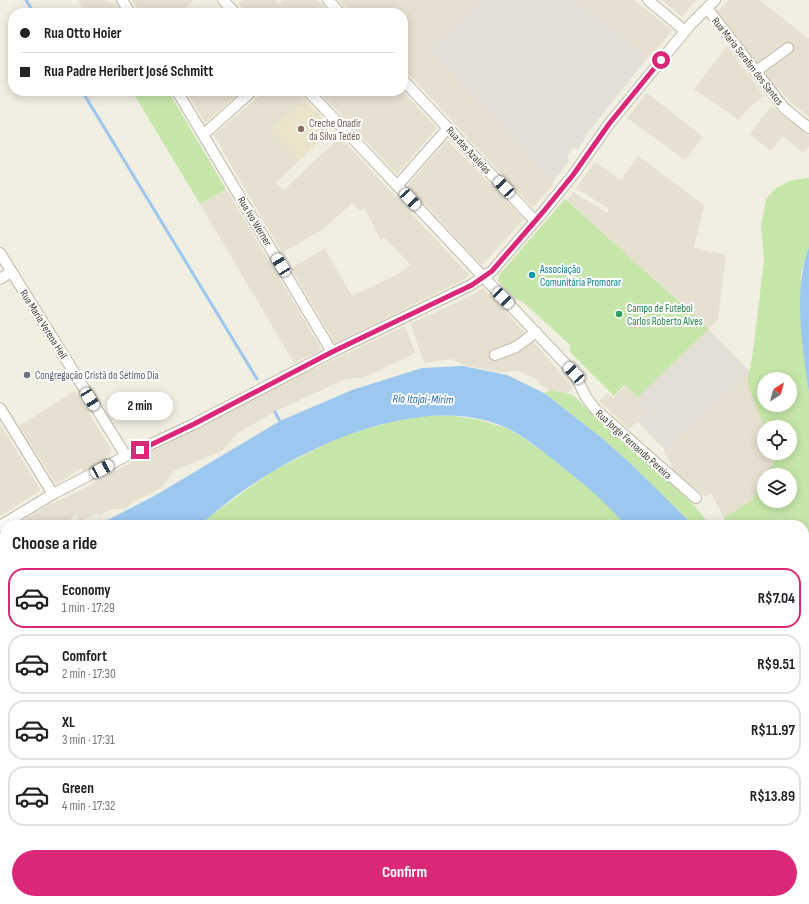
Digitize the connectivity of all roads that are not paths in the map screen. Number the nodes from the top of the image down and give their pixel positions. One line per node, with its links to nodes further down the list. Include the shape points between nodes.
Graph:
1 (328, 0): 4 (street)
2 (648, 0): 6 (street)
3 (715, 0): 5 (street)
4 (335, 8)
5 (707, 8): 6 (street); 8 (street, Rua Maria Serafim dos Santos)
6 (686, 31): 17 (street, via 609,124)
7 (788, 48): 8 (street)
8 (755, 72): 14 (street, Rua Maria Serafim dos Santos, via 784,108)
9 (408, 85): 13 (street, Rua das Azaleias)
10 (180, 96): 15 (street, Rua Ivo Werner)
11 (246, 96): 15 (street)
12 (313, 96): 16 (street, Rua Jorge Fernando Pereira)
13 (448, 128): 16 (street); 17 (street, Rua das Azaleias)
14 (809, 128)
15 (203, 135): 23 (street, Rua Ivo Werner)
16 (397, 186): 20 (street, Rua Jorge Fernando Pereira)
17 (536, 221): 20 (street, via 492,271)
18 (0, 253): 19 (street, Rua Maria Verena Heil)
19 (12, 272): 21 (street); 26 (street, Rua Maria Verena Heil)
20 (483, 277): 22 (street, Rua Jorge Fernando Pereira); 23 (street, via 421,311)
21 (0, 279)
22 (536, 332): 24 (street, via 516,347); 28 (street, Rua Jorge Fernando Pereira, via 574,373 595,410)
23 (332, 352): 26 (street, via 194,424)
24 (495, 355)
25 (0, 408): 27 (street)
26 (126, 456): 27 (street)
27 (53, 494): 29 (street)
28 (696, 498)
29 (10, 520)

